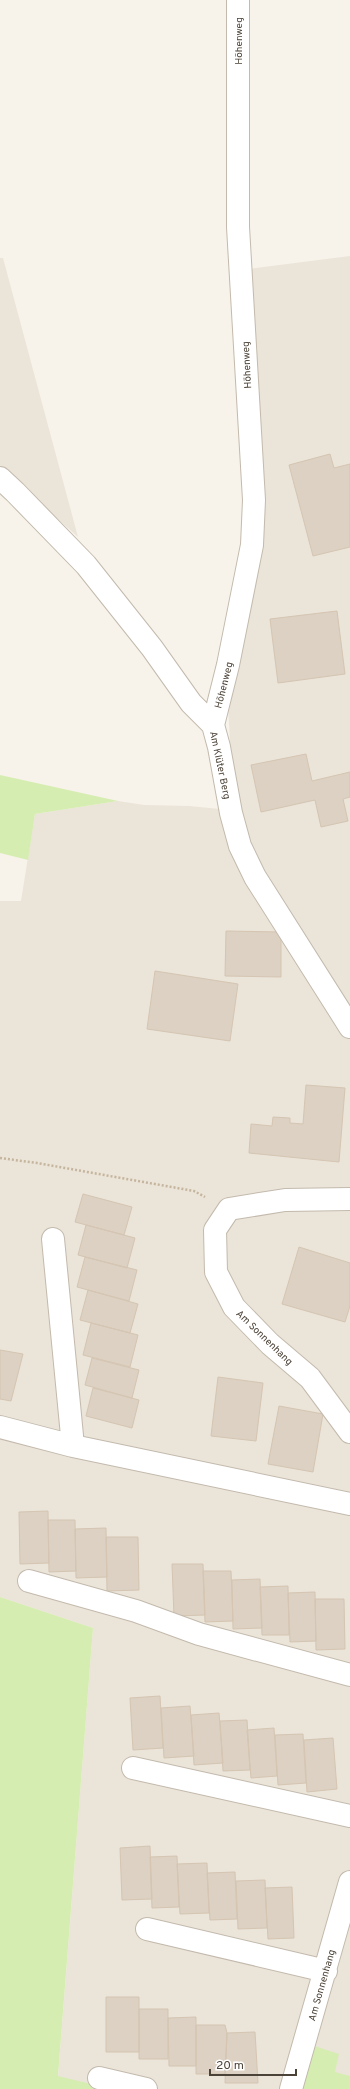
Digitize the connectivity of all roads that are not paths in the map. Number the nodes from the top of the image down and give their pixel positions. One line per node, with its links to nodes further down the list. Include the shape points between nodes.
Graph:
1 (238, 0): 3 (street, Höhenweg, via 238,227 254,500 252,545)
2 (0, 478): 3 (street, Am Klüter Berg, via 86,565 192,703)
3 (213, 725): 4 (street, Am Klüter Berg, via 240,846 255,877)
4 (350, 1026)
5 (350, 1199): 8 (street, Am Sonnenhang, via 285,1200 229,1208 215,1230 216,1272 234,1307 270,1344 310,1378)
6 (53, 1240): 9 (street)
7 (0, 1428): 9 (street)
8 (350, 1432)
9 (73, 1446): 10 (street)
10 (350, 1504)
11 (29, 1581): 12 (street, via 136,1611 199,1634)
12 (350, 1676)
13 (133, 1768): 14 (street)
14 (350, 1816)
15 (350, 1882): 17 (street, Am Sonnenhang)
16 (147, 1928): 17 (street)
17 (326, 1971): 20 (street, Am Sonnenhang)
18 (100, 2078): 19 (street)
19 (146, 2089)
20 (291, 2089)

